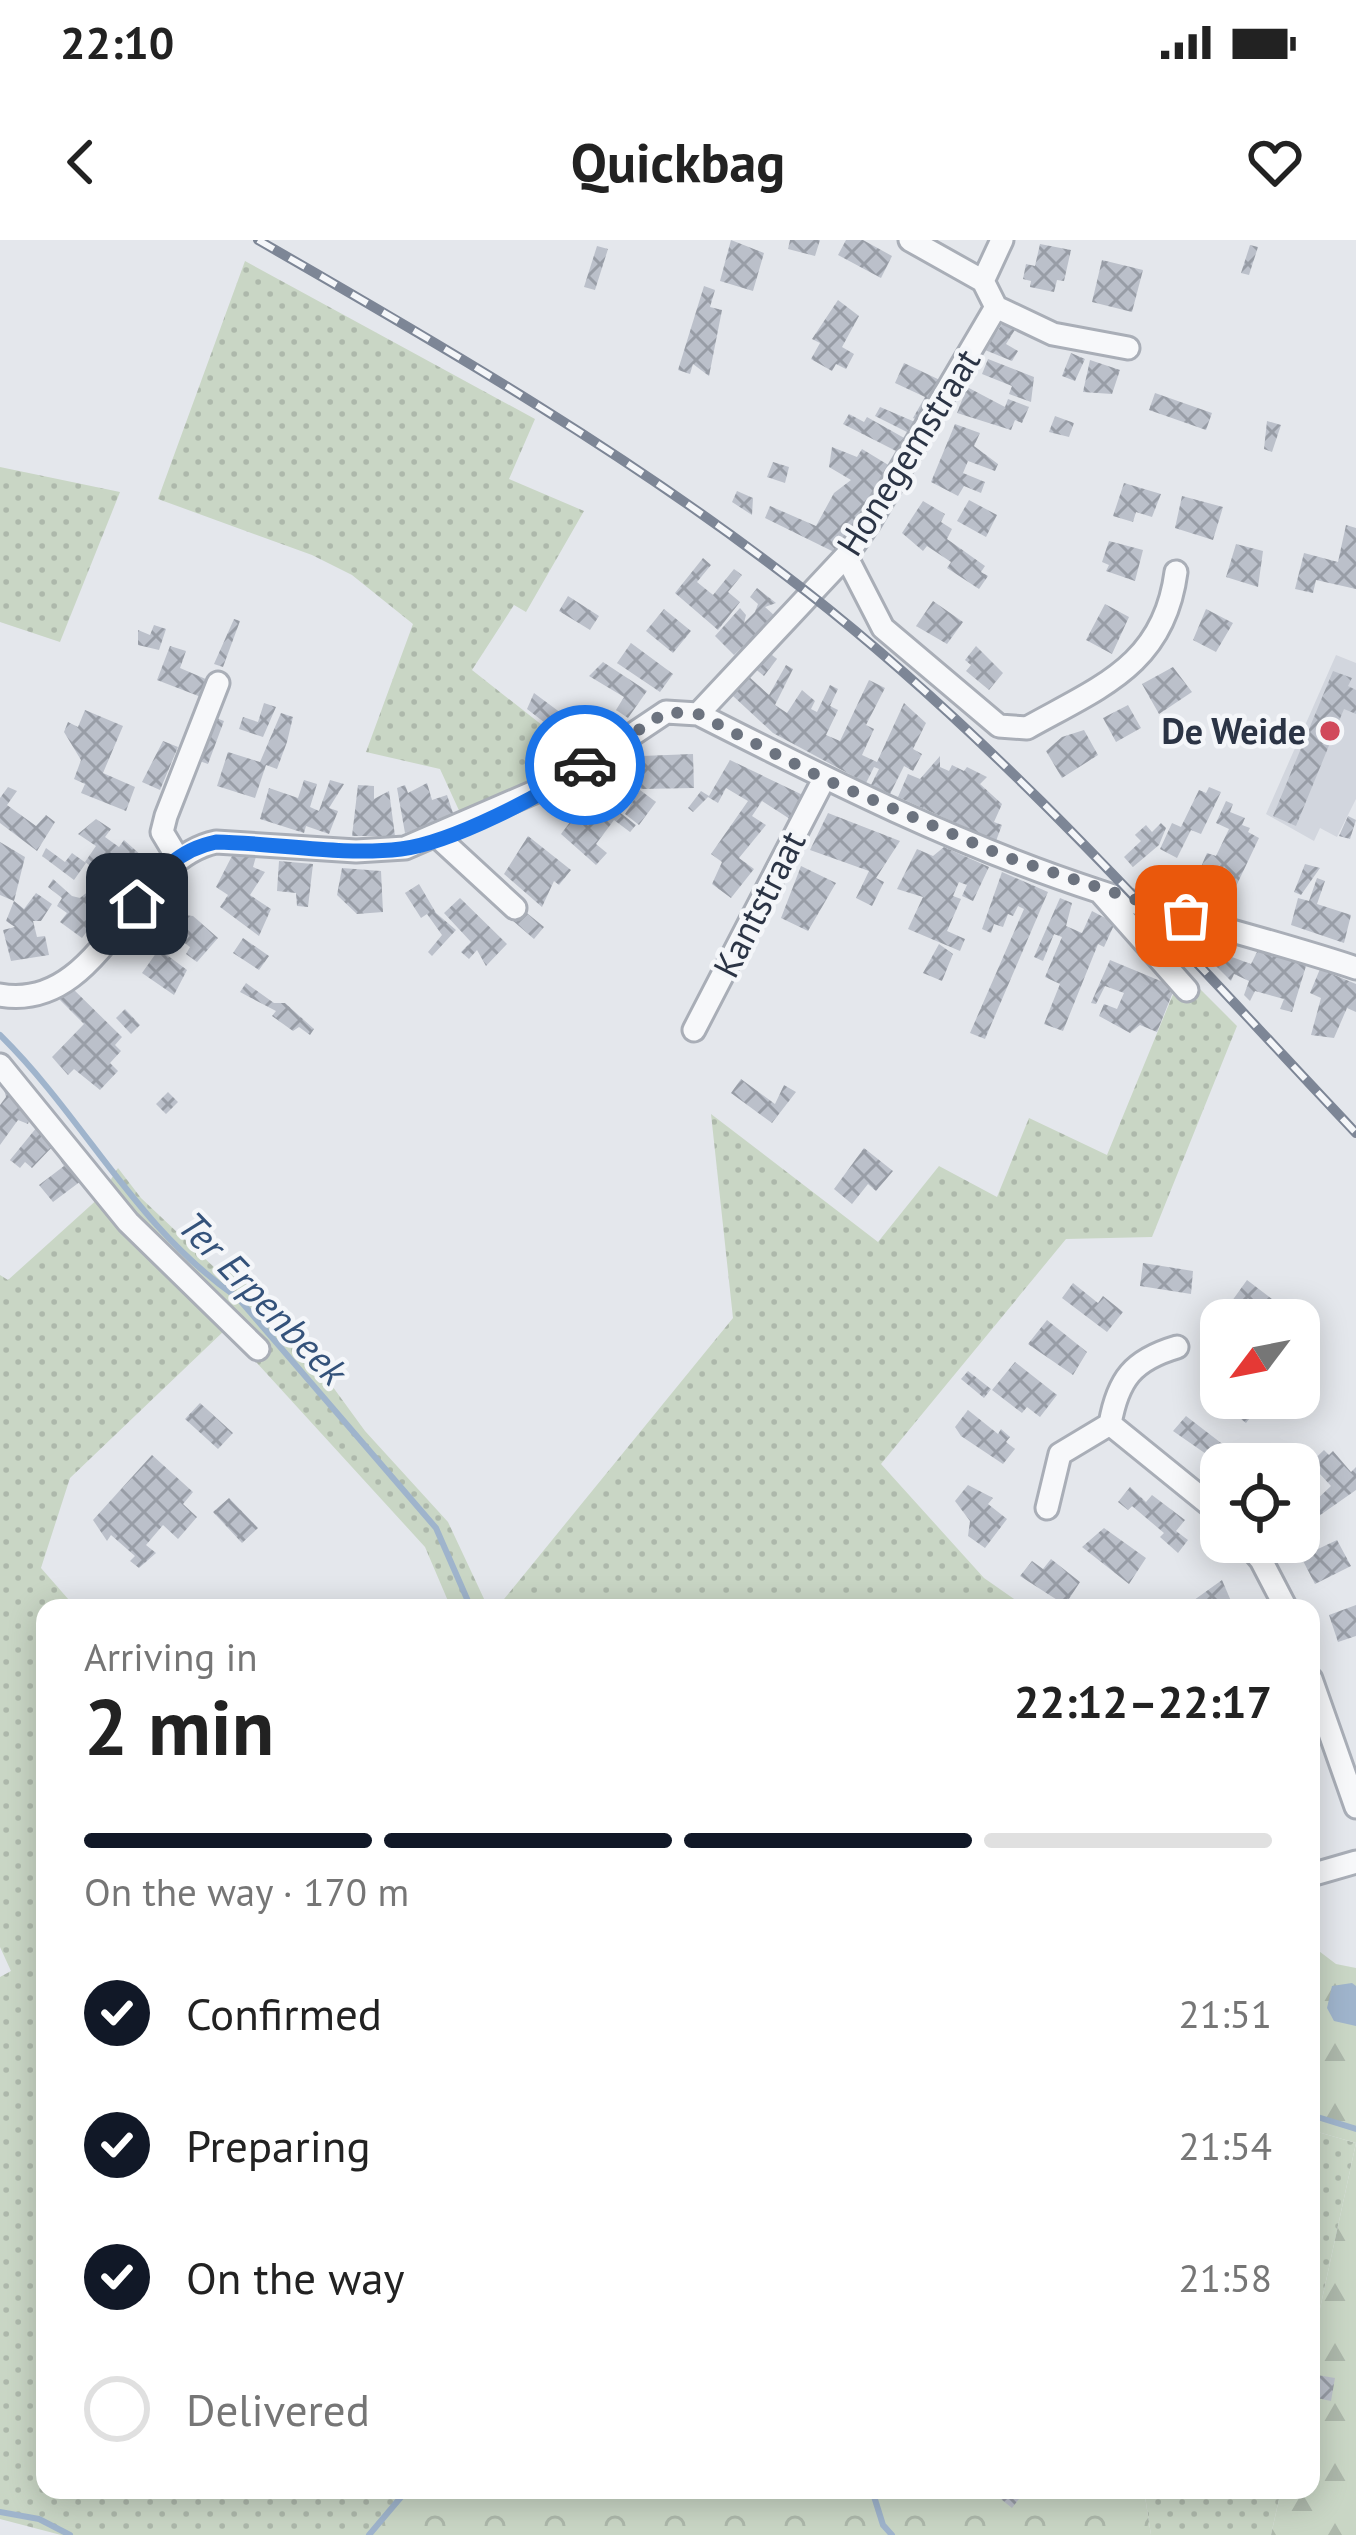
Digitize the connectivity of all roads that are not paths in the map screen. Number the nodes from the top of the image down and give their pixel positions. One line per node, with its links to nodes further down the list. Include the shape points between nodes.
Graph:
1 (910, 240): 3 (street)
2 (1002, 240): 3 (street)
3 (983, 281): 4 (street, Honegemstraat)
4 (996, 307): 5 (street, via 1053,334); 6 (street, Honegemstraat)
5 (1128, 348)
6 (846, 556): 7 (street, via 884,628 1012,730 1144,655 1172,605); 9 (street, Honegemstraat)
7 (1177, 572)
8 (218, 683): 12 (street, via 162,832)
9 (698, 714): 10 (street); 11 (street, via 666,712 569,777)
10 (824, 779): 13 (street); 18 (street, Kantstraat)
11 (439, 838): 12 (street, via 356,851 216,842); 14 (street)
12 (177, 857): 17 (street, via 93,959 38,992)
13 (1100, 892): 15 (street); 16 (street)
14 (515, 908)
15 (1356, 968)
16 (1187, 990)
17 (0, 995)
18 (694, 1030)
19 (0, 1066): 21 (street, via 128,1222)
20 (1177, 1347): 22 (street, via 1148,1355 1126,1373)
21 (258, 1348)
22 (1110, 1424): 23 (street); 24 (street, via 1060,1454)
23 (1200, 1497)
24 (1047, 1508)
25 (1264, 1563): 26 (street)
26 (1282, 1599)
27 (1320, 1705): 28 (street)
28 (1356, 1807)
29 (1356, 1862): 30 (street)
30 (1320, 1872)

